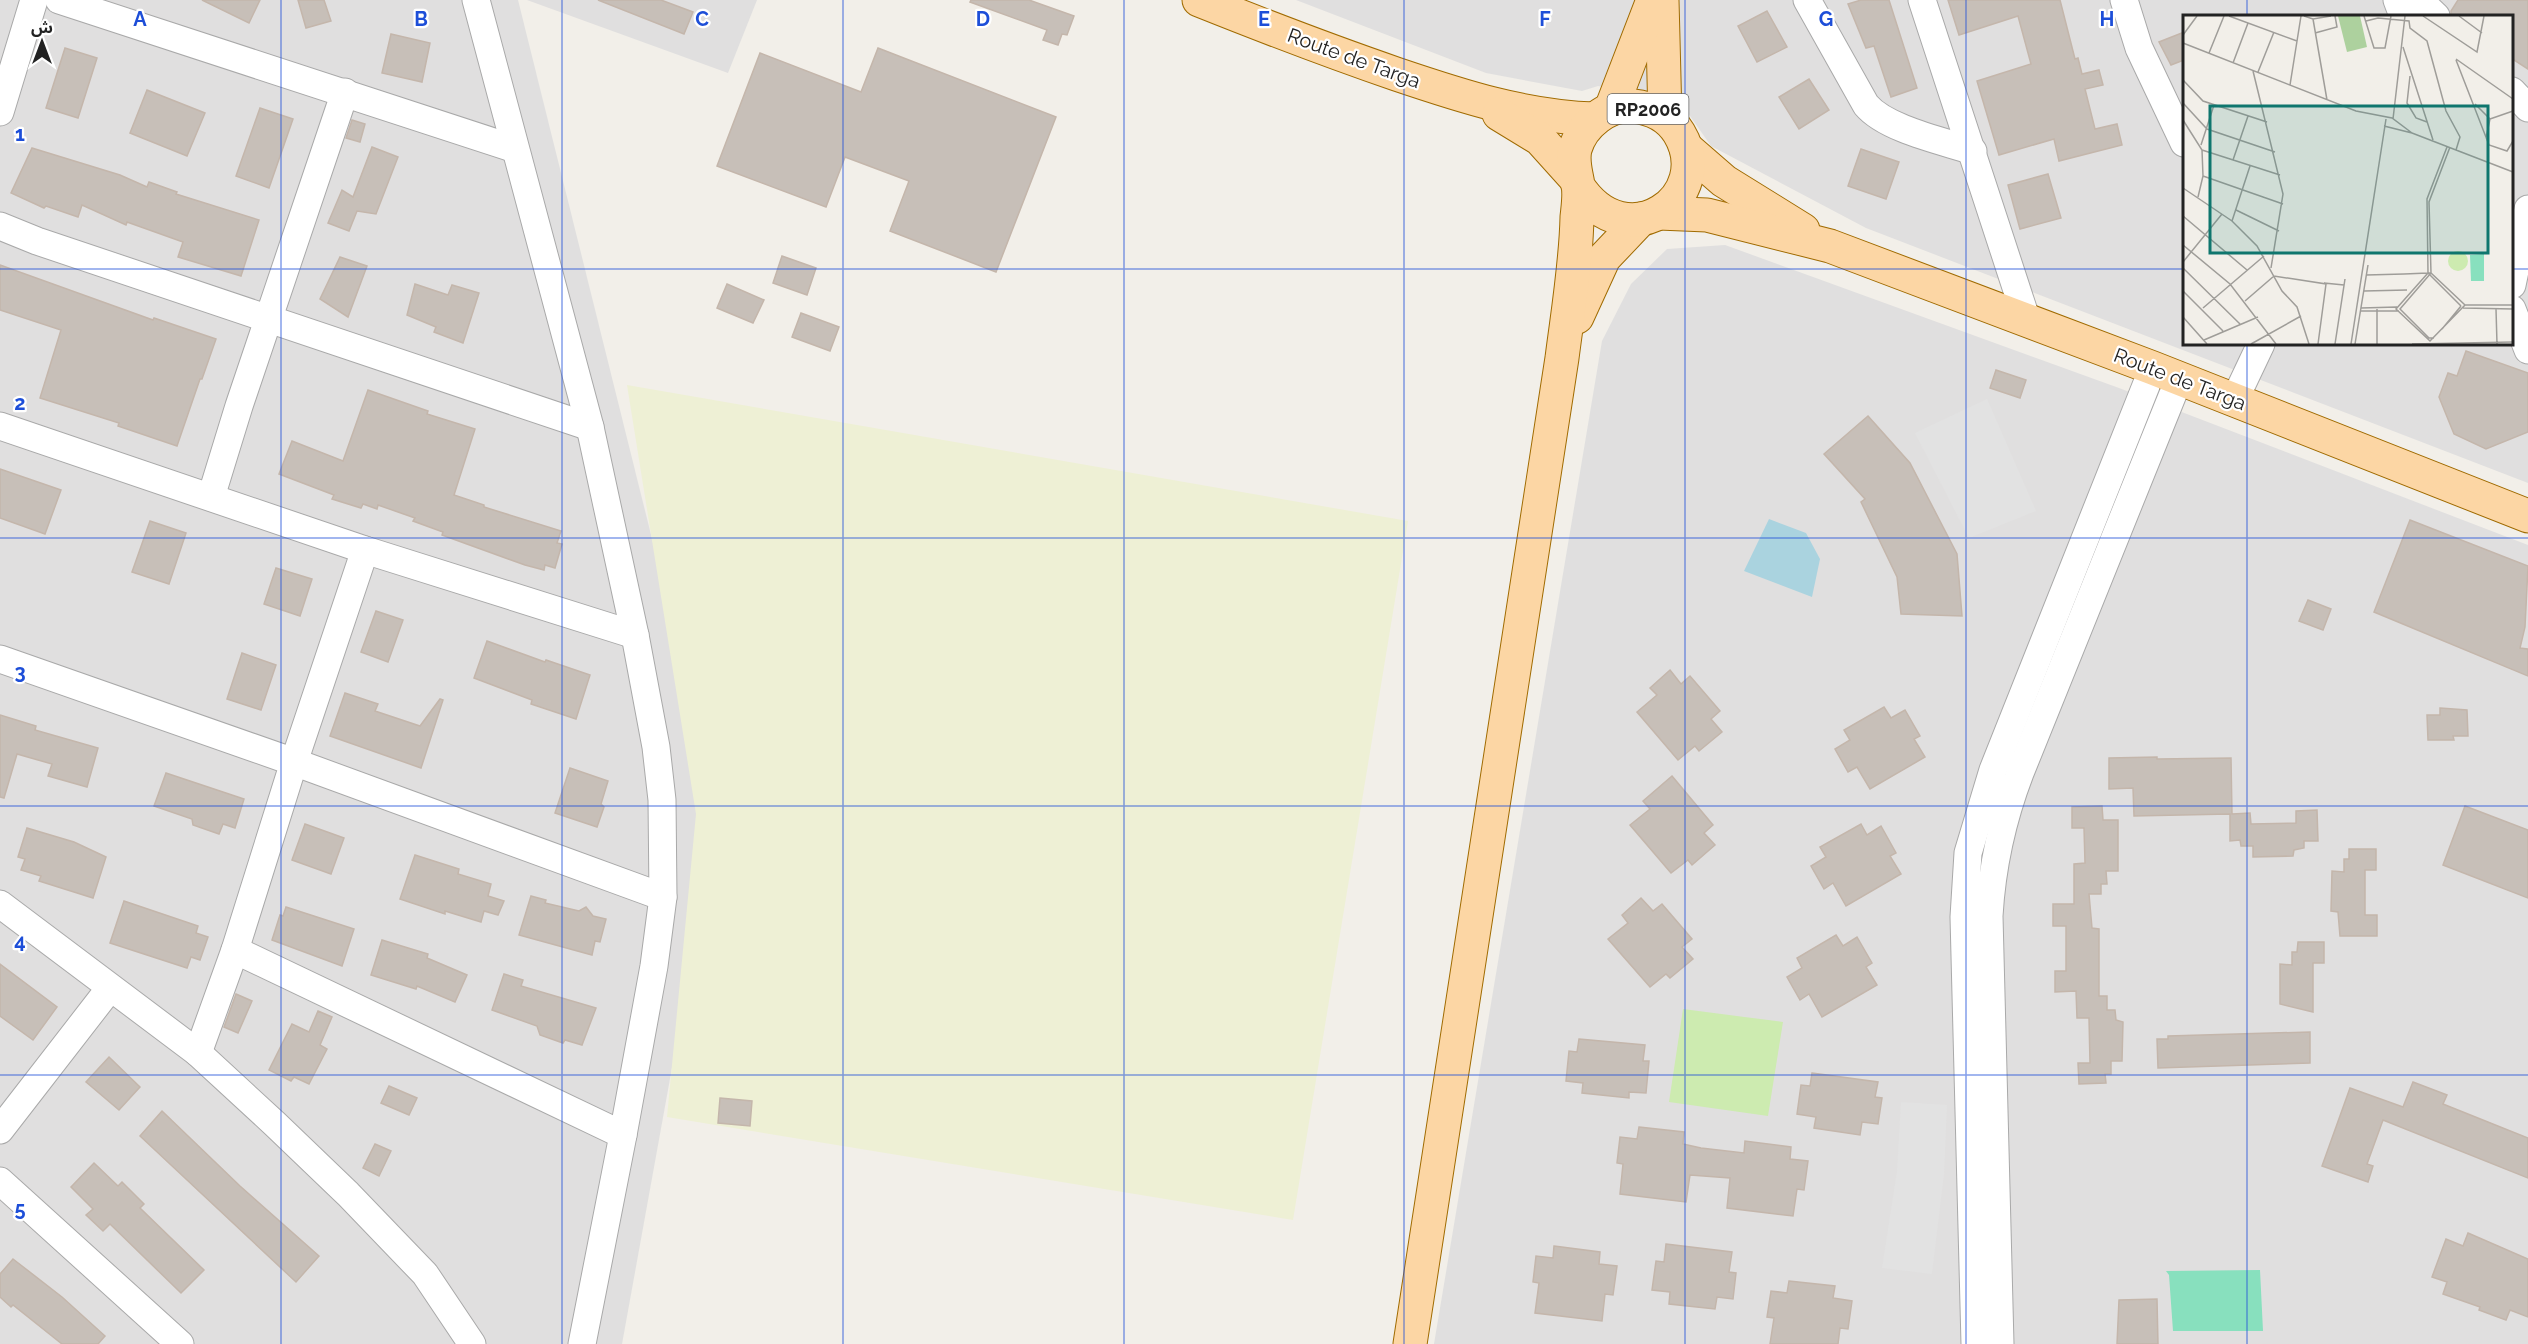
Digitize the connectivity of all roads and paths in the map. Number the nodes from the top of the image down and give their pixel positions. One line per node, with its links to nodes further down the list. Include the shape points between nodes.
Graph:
1 (34, 0): 18 (street)
2 (59, 0): 14 (street)
3 (476, 0): 23 (street)
4 (1199, 0): 16 (main road, Route de Targa / RP2006, via 1323,49)
5 (1653, 0): 19 (main road)
6 (1662, 0): 20 (main road)
7 (1807, 0): 24 (street, via 1874,115)
8 (1922, 0): 24 (street)
9 (2124, 0): 21 (street, via 2139,48)
10 (2397, 0): 12 (street)
11 (2419, 0): 13 (street)
12 (2403, 15)
13 (2435, 15)
14 (345, 92): 23 (street); 32 (street)
15 (2513, 94): 17 (street)
16 (1476, 101): 19 (main road, Route de Targa / RP2006, via 1562,118); 25 (main road, Route de Targa / RP2006, via 1540,139)
17 (2528, 108)
18 (0, 112)
19 (1603, 114): 20 (main road, RP2006, via 1630,106); 25 (main road, RP2006, via 1582,133 1575,150)
20 (1665, 117): 22 (main road, RP2006)
21 (2183, 141)
22 (1686, 148): 27 (main road, RP2006, via 1684,185 1674,201); 29 (main road, Route de Targa / RP2006, via 1724,182)
23 (515, 149): 40 (street)
24 (1973, 151): 33 (street)
25 (1577, 183): 27 (main road, RP2006, via 1589,202 1604,214 1622,220); 36 (main road, via 1576,245)
26 (2528, 208): 30 (street)
27 (1650, 216): 29 (main road, Route de Targa / RP2006, via 1707,215); 36 (main road, via 1604,258)
28 (0, 226): 32 (street)
29 (1830, 246): 33 (main road, Route de Targa / RP2006)
30 (2513, 276)
31 (2513, 314): 35 (street)
32 (269, 320): 40 (street); 41 (street, via 238,406)
33 (2027, 321): 37 (main road, Route de Targa / RP2006)
34 (2261, 345): 38 (street)
35 (2528, 350)
36 (1562, 358): 58 (main road)
37 (2166, 373): 38 (main road, Route de Targa / RP2006); 59 (street, via 1993,770 1968,853 1964,917); 60 (street, via 2006,811 1995,859 1989,916)
38 (2234, 401): 42 (main road, Route de Targa / RP2006)
39 (0, 426): 41 (street)
40 (590, 427): 44 (street)
41 (212, 497): 43 (street)
42 (2527, 513)
43 (365, 550): 44 (street); 46 (street)
44 (635, 635): 47 (street, via 662,800)
45 (0, 659): 46 (street)
46 (294, 762): 47 (street); 49 (street)
47 (663, 897): 53 (street)
48 (0, 904): 50 (street)
49 (235, 950): 51 (street); 53 (street)
50 (110, 988): 51 (street); 52 (street)
51 (198, 1053): 56 (street, via 348,1194 425,1274)
52 (0, 1130)
53 (623, 1135): 57 (street)
54 (0, 1181): 55 (street)
55 (180, 1344)
56 (471, 1344)
57 (582, 1344)
58 (1410, 1344)
59 (1975, 1344)
60 (2000, 1344)

